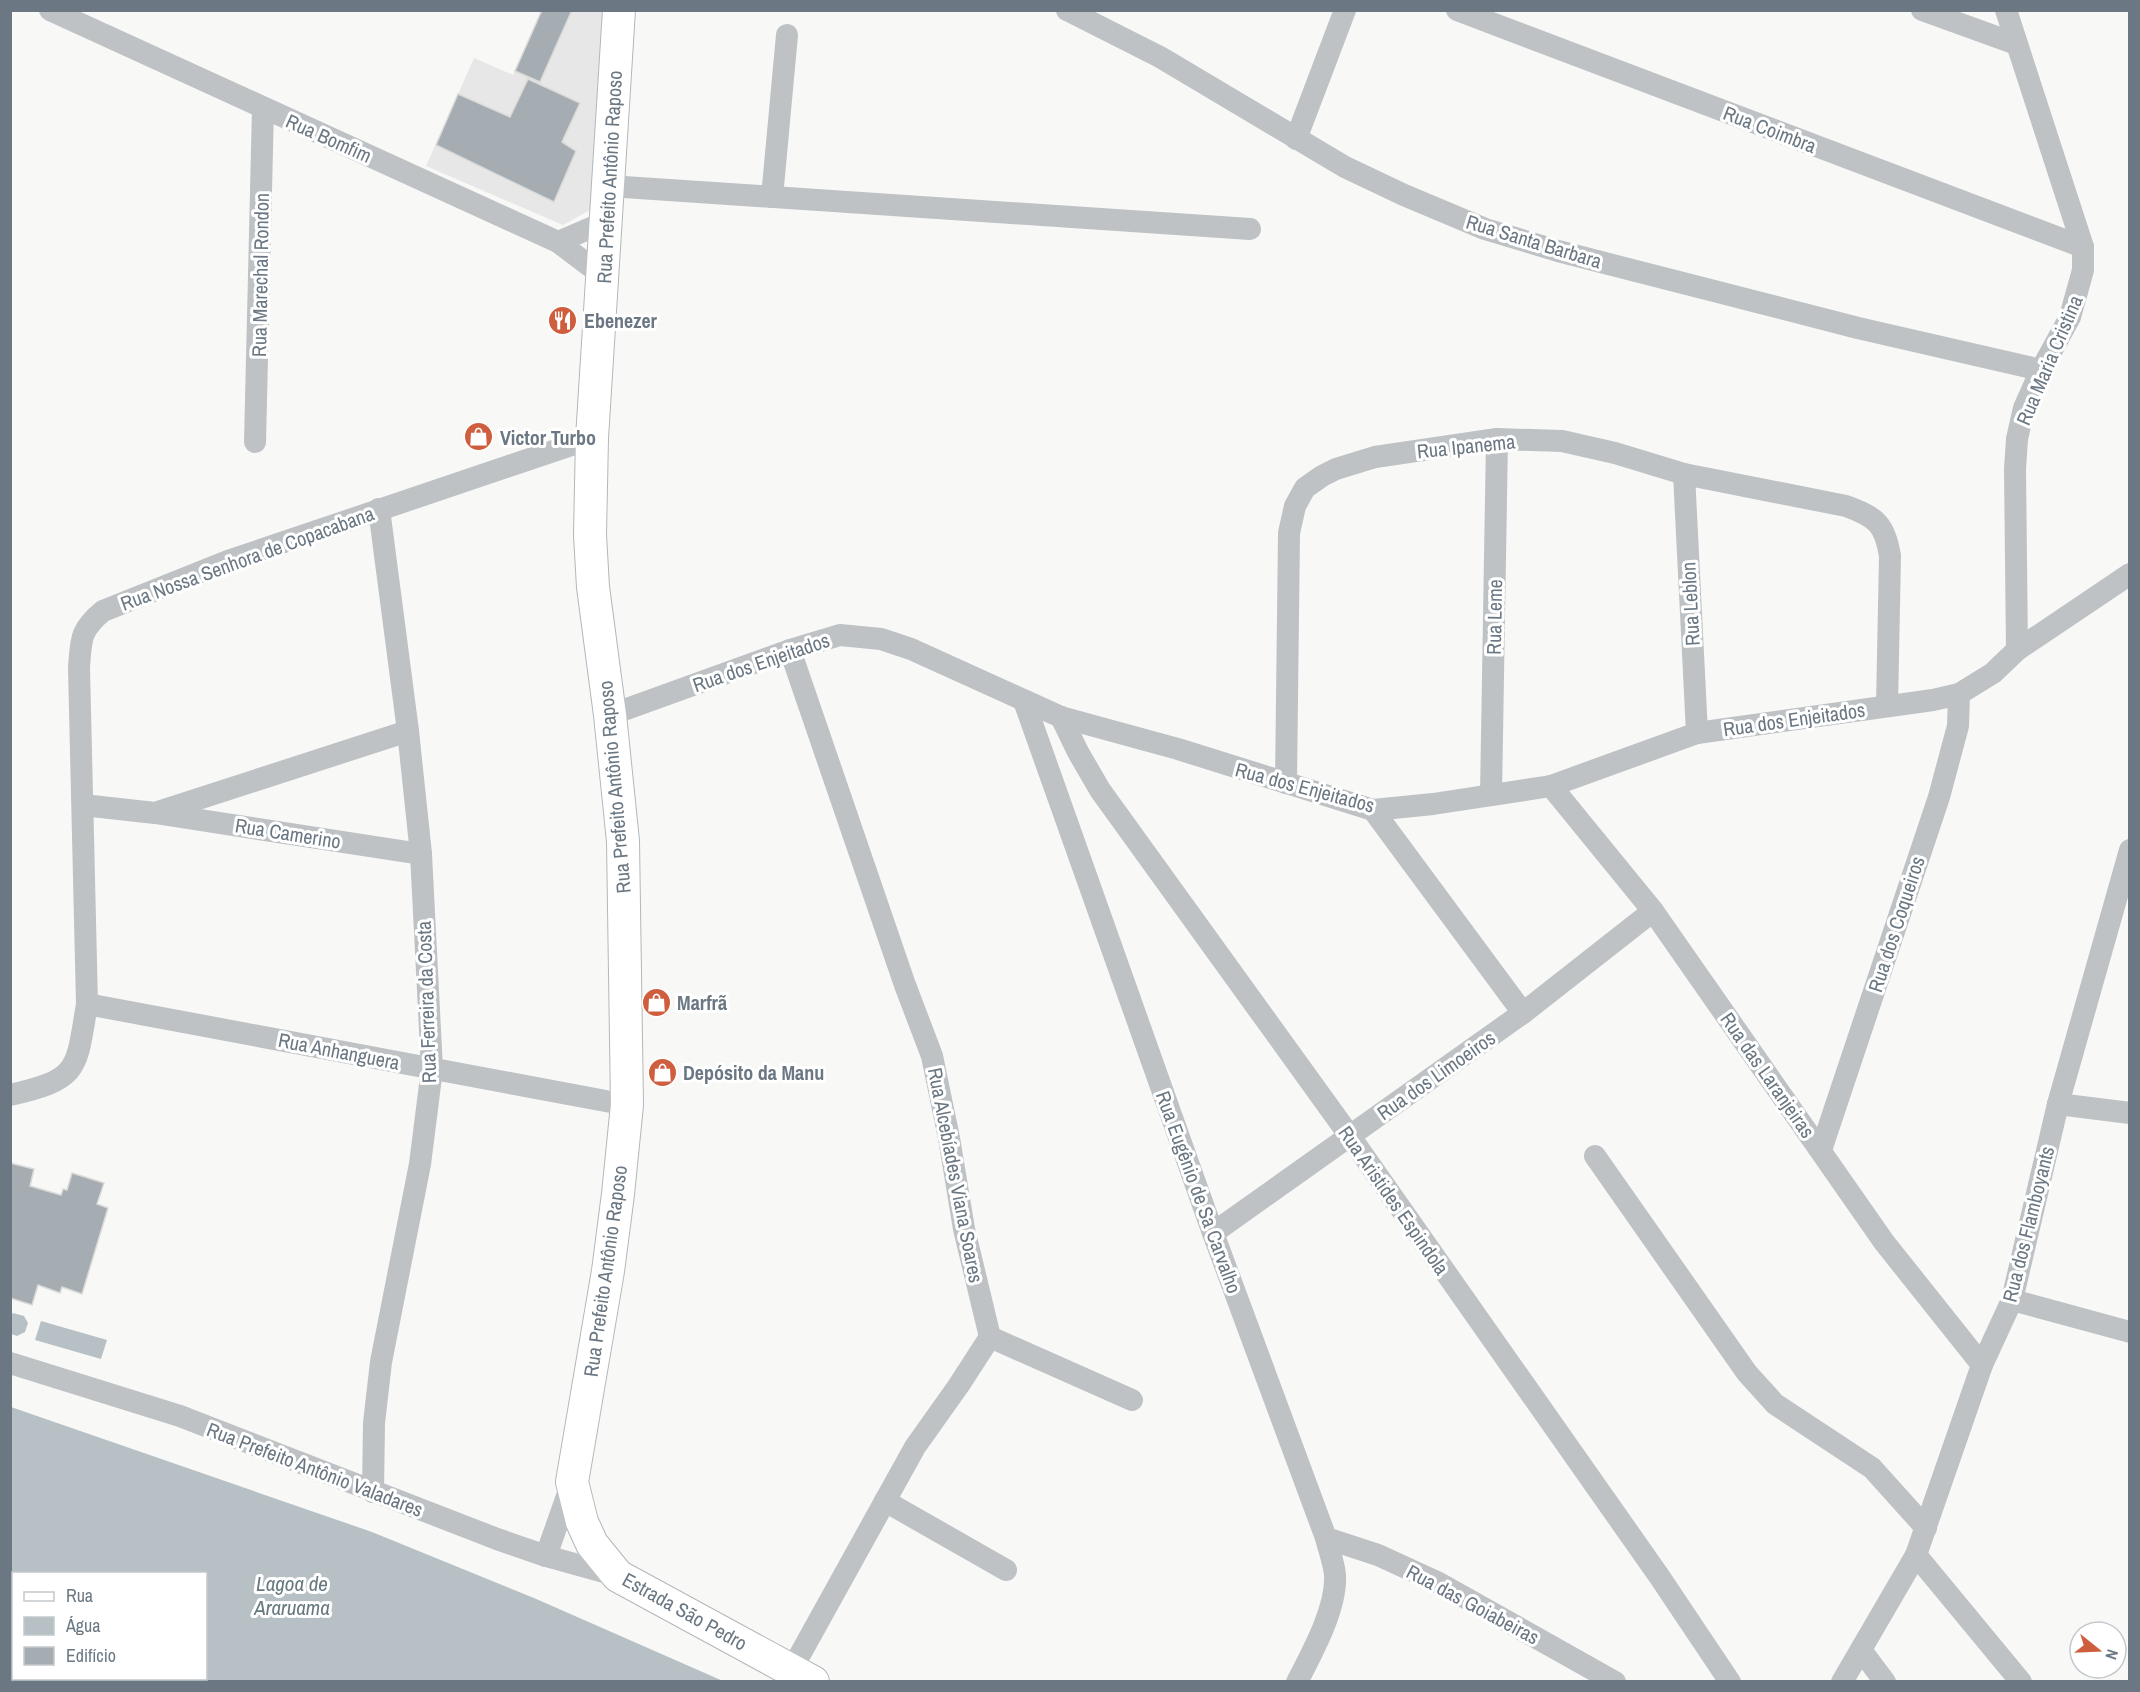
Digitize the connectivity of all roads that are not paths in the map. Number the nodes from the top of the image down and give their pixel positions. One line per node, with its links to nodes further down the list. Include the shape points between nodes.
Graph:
1 (50, 10): 10 (street, Rua Bomfim)
2 (619, 10): 12 (street, Rua Prefeito Antônio Raposo)
3 (1067, 10): 11 (street, Rua Santa Barbara, via 1160,57)
4 (1345, 10): 11 (street)
5 (1457, 10): 17 (street, Rua Coimbra)
6 (1922, 10): 9 (street)
7 (2006, 10): 9 (street, Rua Maria Cristina)
8 (787, 35): 13 (street)
9 (2016, 44): 17 (street, Rua Maria Cristina)
10 (263, 108): 16 (street, Rua Bomfim); 22 (street, Rua Marechal Rondon)
11 (1296, 139): 19 (street, Rua Santa Barbara, via 1404,195 1485,229 1858,328)
12 (609, 186): 13 (street); 14 (street, Rua Prefeito Antônio Raposo)
13 (772, 196): 15 (street)
14 (607, 221): 16 (street); 18 (street, Rua Prefeito Antônio Raposo)
15 (1250, 229)
16 (558, 242): 18 (street, Rua Bomfim)
17 (2083, 247): 19 (street, Rua Maria Cristina, via 2083,270 2070,318)
18 (603, 276): 20 (street, Rua Prefeito Antônio Raposo)
19 (2041, 370): 27 (street, Rua Maria Cristina, via 2024,408 2017,439)
20 (592, 438): 24 (street, Rua Nossa Senhora de Copacabana); 31 (street, Rua Prefeito Antônio Raposo, via 593,587)
21 (1497, 439): 23 (street, Rua Ipanema, via 1562,441); 35 (street, Rua Ipanema, via 1375,458 1336,469 1305,488 1295,506 1289,533); 37 (street, Rua Leme)
22 (255, 442)
23 (1684, 474): 30 (street, Rua Ipanema, via 1846,506 1877,522 1887,536 1890,556); 34 (street, Rua Leblon)
24 (379, 509): 33 (street, Rua Ferreira da Costa); 38 (street, Rua Nossa Senhora de Copacabana, via 228,561 103,611 88,624 80,642 79,668)
25 (2130, 574): 27 (street, Rua dos Enjeitados)
26 (790, 650): 29 (street, Rua dos Enjeitados, via 840,635 881,639); 31 (street, Rua dos Enjeitados); 57 (street, Rua Alcebíades Viana Soares, via 932,1056 964,1229)
27 (2017, 650): 28 (street, Rua dos Enjeitados, via 1993,673)
28 (1959, 694): 30 (street, Rua dos Enjeitados); 52 (street, Rua dos Coqueiros, via 1958,726 1939,797)
29 (1024, 701): 32 (street, Rua dos Enjeitados); 54 (street, Rua Eugênio de Sa Carvalho)
30 (1887, 706): 34 (street, Rua dos Enjeitados)
31 (610, 715): 49 (street, Rua Prefeito Antônio Raposo, via 623,841)
32 (1062, 717): 35 (street, Rua dos Enjeitados); 51 (street, Rua Aristides Espindola, via 1100,790)
33 (408, 731): 40 (street, Rua Camerino); 42 (street, Rua Ferreira da Costa)
34 (1697, 734): 36 (street, Rua dos Enjeitados)
35 (1286, 783): 39 (street, Rua dos Enjeitados)
36 (1551, 786): 37 (street, Rua dos Enjeitados); 43 (street, Rua das Laranjeiras)
37 (1491, 795): 39 (street, Rua dos Enjeitados)
38 (83, 805): 40 (street, Rua Camerino); 44 (street, Rua Nossa Senhora de Copacabana)
39 (1373, 810): 45 (street)
40 (154, 813): 42 (street, Rua Camerino)
41 (2130, 850): 48 (street, Rua dos Flamboyants)
42 (421, 854): 46 (street, Rua Ferreira da Costa)
43 (1653, 911): 45 (street, Rua dos Limoeiros); 52 (street, Rua das Laranjeiras)
44 (87, 1004): 46 (street, Rua Anhanguera); 47 (street, Rua Nossa Senhora de Copacabana, via 74,1066 61,1079)
45 (1523, 1013): 51 (street, Rua dos Limoeiros)
46 (432, 1069): 49 (street, Rua Anhanguera); 62 (street, Rua Ferreira da Costa, via 420,1164 381,1362 374,1423)
47 (10, 1095)
48 (2058, 1104): 50 (street); 55 (street, Rua dos Flamboyants)
49 (627, 1106): 61 (street, Rua Prefeito Antônio Raposo, via 608,1271)
50 (2130, 1113)
51 (1349, 1135): 54 (street, Rua dos Limoeiros); 74 (street, Rua Aristides Espindola)
52 (1821, 1150): 59 (street, Rua das Laranjeiras, via 1884,1242)
53 (1595, 1156): 64 (street, via 1747,1372 1775,1404 1872,1468)
54 (1214, 1233): 65 (street, Rua Eugênio de Sa Carvalho)
55 (2012, 1300): 56 (street); 59 (street, Rua dos Flamboyants)
56 (2130, 1332)
57 (990, 1337): 60 (street); 63 (street, via 915,1447)
58 (10, 1363): 62 (street, Rua Prefeito Antônio Valadares, via 180,1416)
59 (1982, 1365): 64 (street, Rua dos Flamboyants)
60 (1132, 1400)
61 (572, 1482): 67 (street, Rua Prefeito Antônio Raposo); 69 (street, Estrada São Pedro, via 592,1544)
62 (373, 1492): 67 (street, Rua Prefeito Antônio Valadares)
63 (885, 1501): 68 (street); 71 (street)
64 (1926, 1528): 66 (street, Rua dos Flamboyants)
65 (1326, 1538): 72 (street, Rua Eugênio de Sa Carvalho, via 1335,1575 1329,1612); 73 (street, Rua das Goiabeiras, via 1378,1555 1439,1583)
66 (1916, 1555): 70 (street, Rua dos Flamboyants); 77 (street)
67 (546, 1556): 69 (street, Rua Prefeito Antônio Valadares)
68 (1006, 1570)
69 (618, 1576): 71 (street, Estrada São Pedro)
70 (1861, 1650): 75 (street, Rua dos Flamboyants); 76 (street)
71 (802, 1675)
72 (1297, 1682)
73 (1615, 1682)
74 (1730, 1682)
75 (1842, 1682)
76 (1885, 1682)
77 (2021, 1682)

